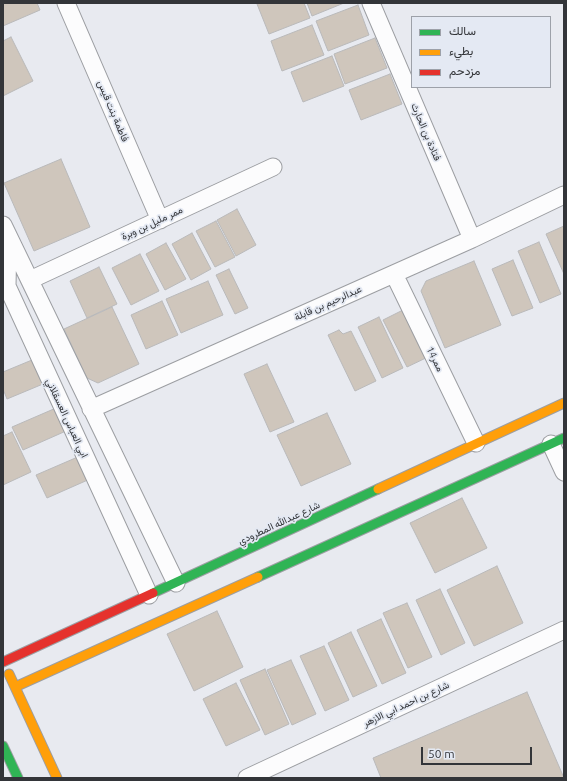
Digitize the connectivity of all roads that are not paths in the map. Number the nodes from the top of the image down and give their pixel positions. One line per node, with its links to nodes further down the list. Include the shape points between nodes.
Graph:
1 (66, 3): 5 (street, فاطمة بنت قيس)
2 (371, 3): 7 (street, فتادة بن الحارث)
3 (273, 167): 5 (street, ممر مليل بن وبرة)
4 (564, 195): 7 (street, عبدالرحيم بن قابلة)
5 (160, 220): 9 (street, ممر مليل بن وبرة)
6 (6, 230): 9 (street, ابي العباس العسقلاني); 16 (street, ابي العباس العسقلاني, via 7,286)
7 (472, 239): 8 (street, عبدالرحيم بن قابلة)
8 (394, 274): 11 (street, عبدالرحيم بن قابلة); 13 (street, ممر14)
9 (30, 280): 11 (street, ابي العباس العسقلاني)
10 (564, 403): 13 (street, شارع عبدالله المطرودي)
11 (91, 409): 15 (street, ابي العباس العسقلاني)
12 (558, 441): 14 (street); 19 (street)
13 (476, 443): 15 (street, شارع عبدالله المطرودي)
14 (564, 472)
15 (176, 583): 16 (street, شارع عبدالله المطرودي)
16 (149, 595): 18 (street, شارع عبدالله المطرودي)
17 (564, 630): 23 (street, شارع بن احمد ابي الازهر)
18 (3, 662): 19 (street)
19 (15, 687): 22 (street)
20 (4, 749): 21 (street)
21 (18, 778)
22 (57, 778)
23 (248, 778)

